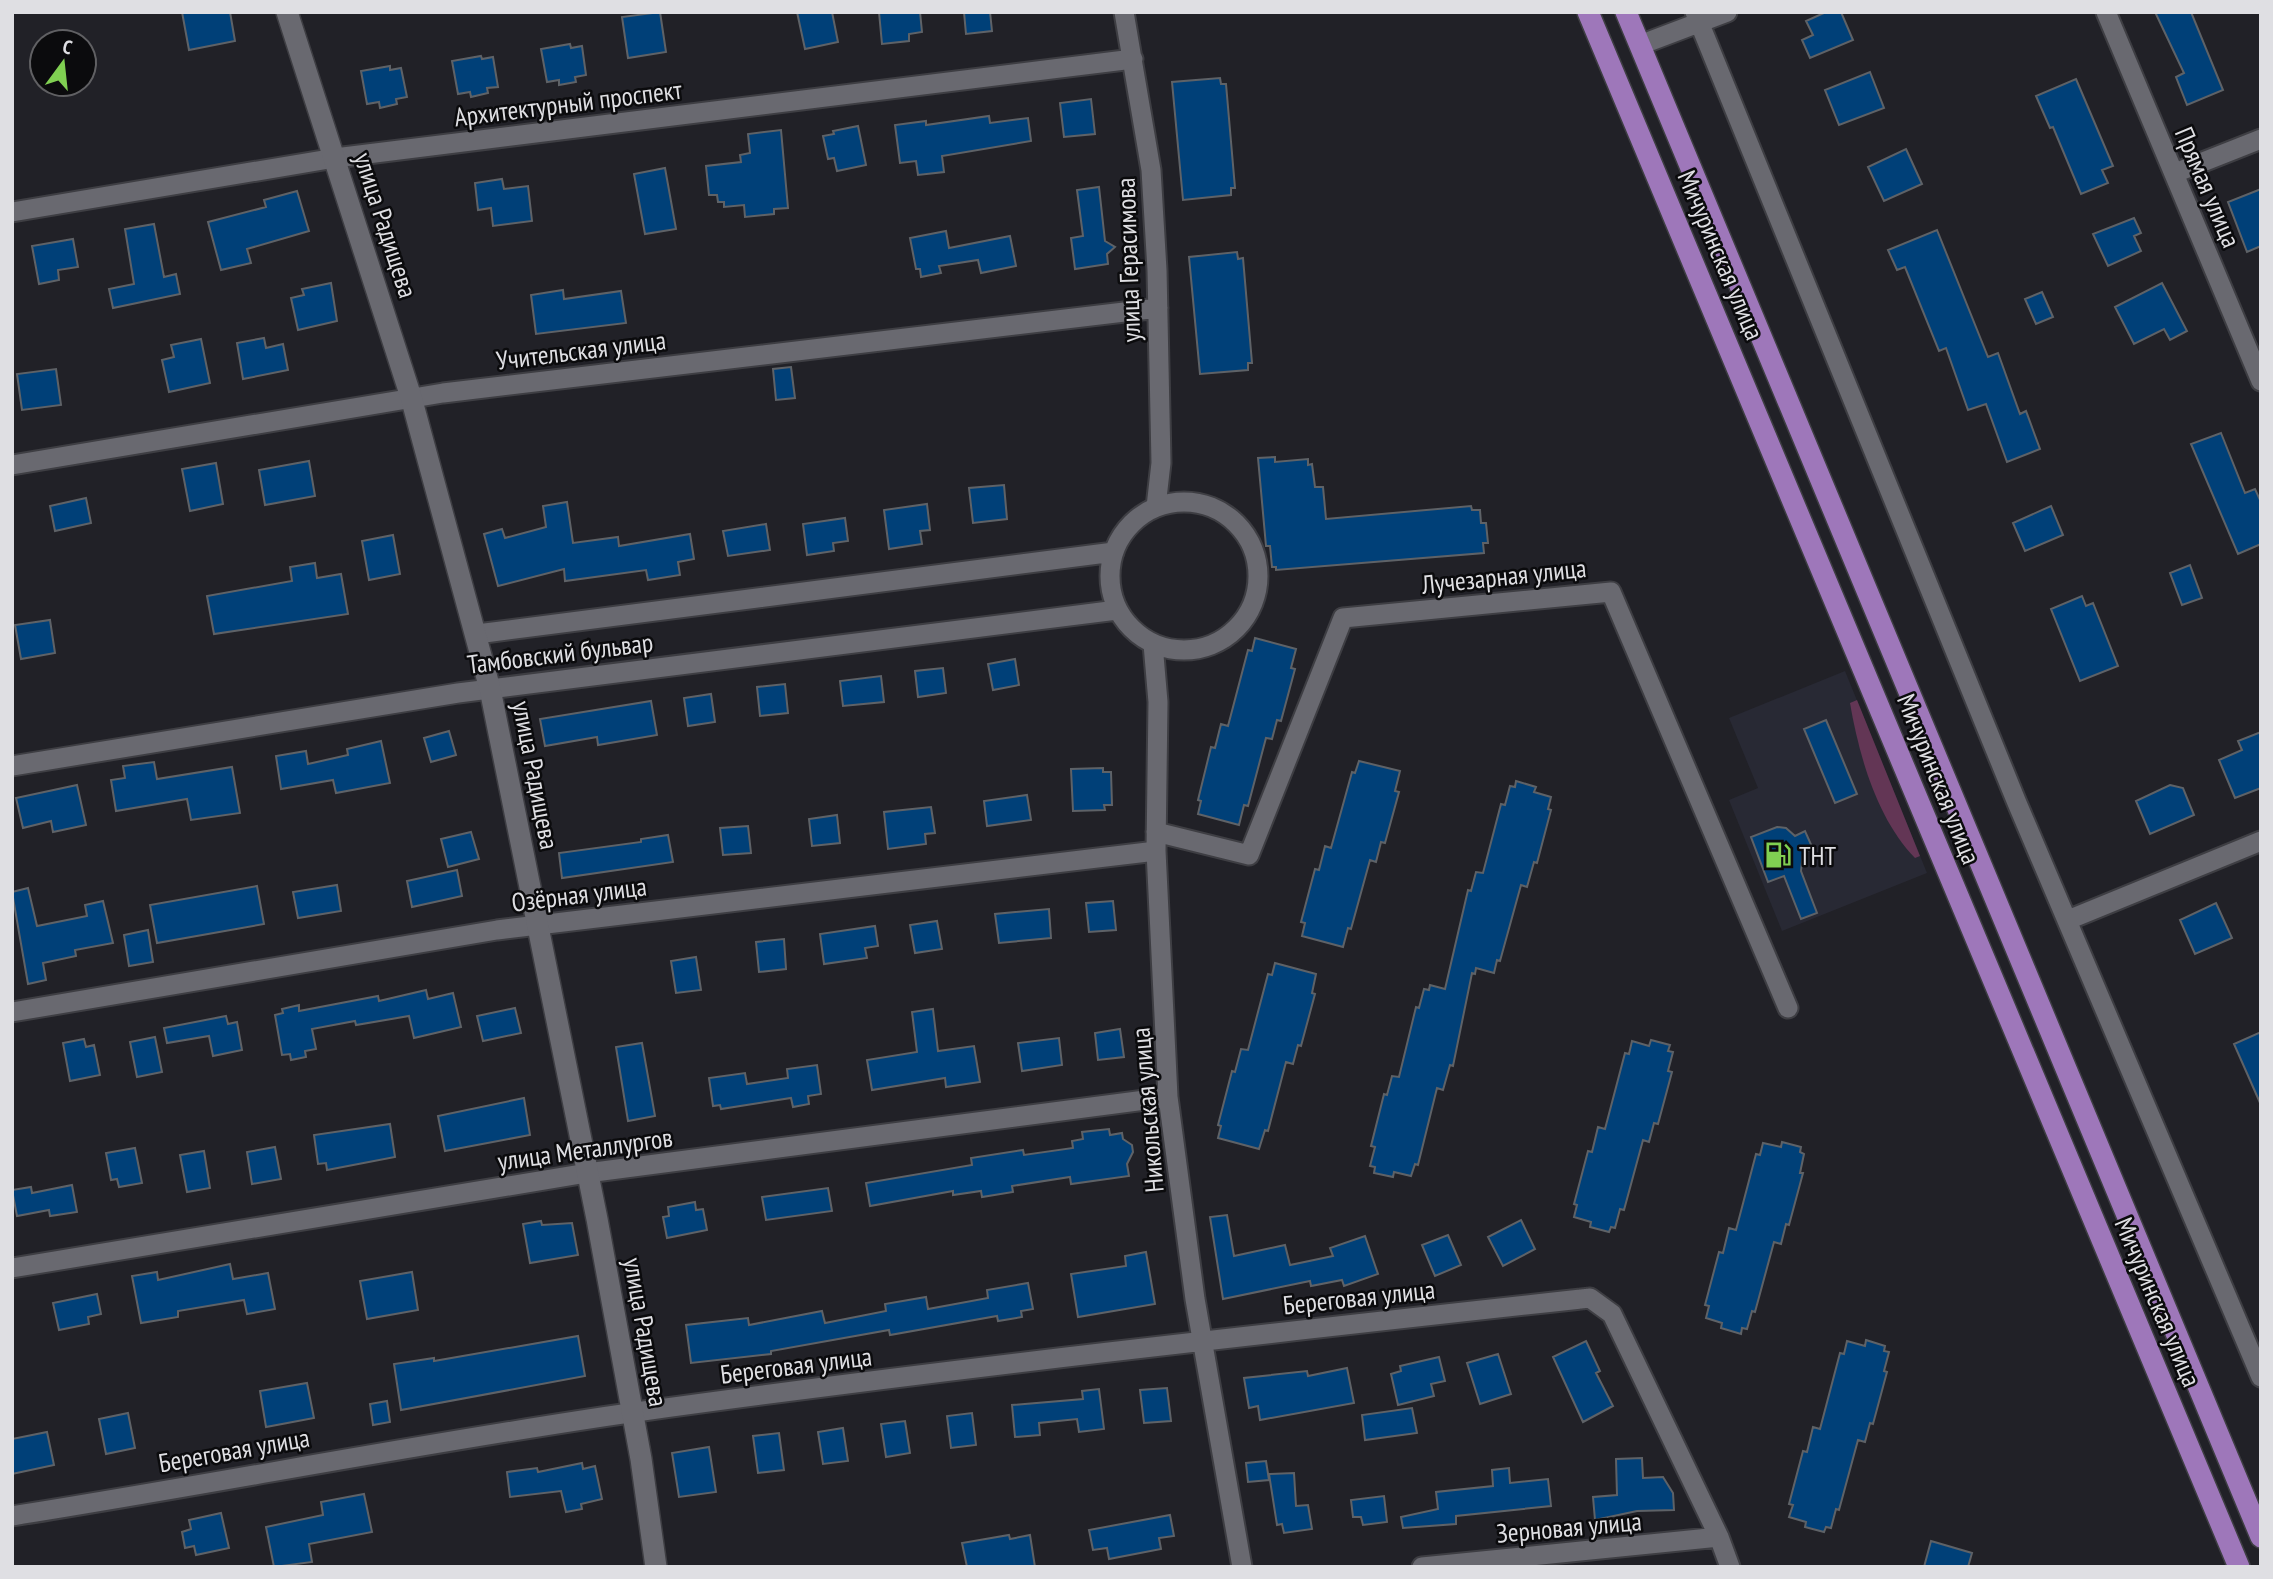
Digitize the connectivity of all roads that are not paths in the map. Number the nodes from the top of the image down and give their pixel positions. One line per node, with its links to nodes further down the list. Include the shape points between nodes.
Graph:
1 (287, 12): 11 (street, улица Радищева)
2 (1124, 12): 9 (street, улица Герасимова)
3 (1588, 12): 44 (main road, Мичуринская улица)
4 (1626, 12): 8 (main road, Мичуринская улица)
5 (1727, 12): 7 (street)
6 (2106, 12): 12 (street, Прямая улица)
7 (1697, 17): 8 (street); 27 (street)
8 (1640, 45): 39 (main road, Мичуринская улица)
9 (1133, 59): 11 (street, Архитектурный проспект); 14 (street, улица Герасимова, via 1151,170)
10 (2261, 139): 12 (street)
11 (335, 158): 13 (street, Архитектурный проспект); 16 (street, улица Радищева)
12 (2175, 173): 15 (street, Прямая улица)
13 (12, 212)
14 (1158, 308): 16 (street, Учительская улица); 18 (street, улица Герасимова, via 1161,464)
15 (2261, 381)
16 (411, 397): 17 (street, Учительская улица); 21 (street, улица Радищева)
17 (12, 465)
18 (1156, 507): 19 (street, via 1135,519); 22 (street, via 1174,502 1205,505 1227,515 1250,543 1258,578 1254,602 1242,623 1223,639 1201,648 1177,650)
19 (1114, 552): 20 (street, via 1110,586); 21 (street, Тамбовский бульвар)
20 (1117, 610): 22 (street, via 1132,629); 23 (street, Тамбовский бульвар)
21 (477, 634): 23 (street, улица Радищева)
22 (1153, 644): 26 (street, Никольская улица, via 1158,702)
23 (490, 689): 24 (street, Тамбовский бульвар); 28 (street, улица Радищева)
24 (12, 766)
25 (2261, 841): 27 (street)
26 (1156, 842): 28 (street, Озёрная улица, via 848,890); 29 (street, Лучезарная улица, via 1249,855 1343,618 1611,592); 31 (street, Никольская улица)
27 (2068, 920): 35 (street)
28 (537, 925): 30 (street, Озёрная улица); 32 (street, улица Радищева)
29 (1788, 1008)
30 (12, 1012)
31 (1168, 1097): 32 (street, улица Металлургов); 34 (street, Никольская улица)
32 (587, 1173): 33 (street, улица Металлургов); 36 (street, улица Радищева)
33 (12, 1268)
34 (1203, 1340): 36 (street, Береговая улица); 38 (street, Береговая улица, via 1590,1298 1612,1314); 41 (street, Никольская улица)
35 (2261, 1377)
36 (632, 1413): 37 (street, Береговая улица); 40 (street, улица Радищева)
37 (12, 1516)
38 (1719, 1537): 42 (street, Зерновая улица); 43 (street)
39 (2261, 1537)
40 (656, 1567)
41 (1242, 1567)
42 (1422, 1567)
43 (1730, 1567)
44 (2239, 1567)

